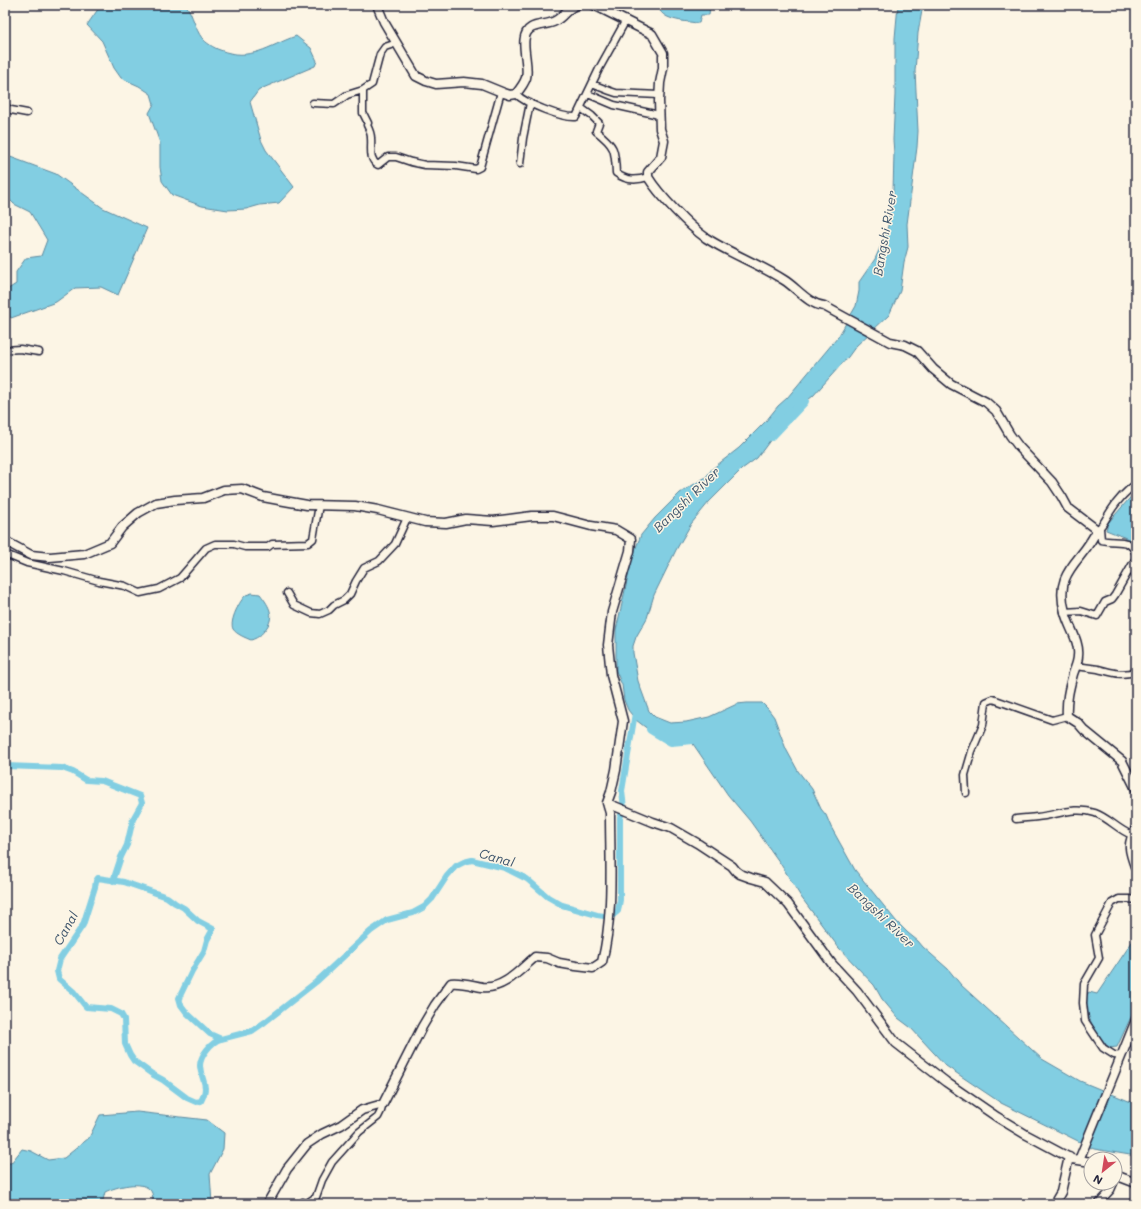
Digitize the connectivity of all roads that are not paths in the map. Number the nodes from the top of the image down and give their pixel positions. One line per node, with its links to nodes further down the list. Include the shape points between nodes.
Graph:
1 (377, 5): 5 (street)
2 (577, 5): 9 (street, via 567,10 558,20 531,28 526,33 526,79)
3 (594, 5): 4 (street)
4 (626, 20): 6 (street); 11 (street, via 652,34 663,53)
5 (397, 43): 7 (street, via 386,47 380,54 372,84); 8 (street, via 416,76 426,82 482,84)
6 (592, 84): 10 (street); 11 (street, via 616,92)
7 (362, 90): 8 (street, via 363,113 368,123 372,157 376,164 388,157 396,156 425,165 476,169 480,167); 12 (street, via 347,95 334,104)
8 (501, 92): 9 (street)
9 (516, 94): 13 (street)
10 (588, 94): 15 (street); 17 (street, via 614,105)
11 (659, 95): 17 (street)
12 (313, 103)
13 (530, 103): 15 (street, via 574,117); 18 (street)
14 (5, 107): 16 (street)
15 (581, 108): 19 (street, via 600,124 596,131 613,147 616,173 625,179)
16 (27, 114)
17 (659, 115): 19 (street, via 663,149 661,157 648,172)
18 (520, 164)
19 (648, 177): 25 (street, via 664,198 705,237 785,280 809,300 890,342 917,351 933,369 952,384 986,402 996,412 1019,447 1052,482 1068,508)
20 (5, 350): 21 (street)
21 (39, 352)
22 (1136, 484): 25 (street, via 1121,498)
23 (319, 505): 24 (street, via 355,506); 26 (street, via 263,497 242,489 224,490 203,498 156,503 138,513 122,527 110,543 84,554 50,557 31,555); 27 (street, via 313,539 308,543 272,544 268,547 215,544 206,548 180,578 159,589 140,593 125,586 27,563)
24 (407, 518): 30 (street, via 395,544 380,561 364,568 350,594 329,610 320,614 311,613 294,605); 37 (street, via 446,523 466,519 493,521 553,516 616,530 631,539 630,551 612,612 608,645 611,675 623,721 616,770)
25 (1098, 529): 28 (street, via 1102,540 1125,542); 31 (street, via 1065,577 1062,588)
26 (5, 540)
27 (5, 554)
28 (1136, 554)
29 (1136, 558): 31 (street, via 1115,595 1105,602 1097,616 1081,611)
30 (287, 593)
31 (1064, 612): 32 (street, via 1079,656)
32 (1076, 666): 33 (street, via 1113,673 1130,674); 34 (street, via 1067,695)
33 (1136, 671)
34 (1067, 716): 35 (street, via 1122,761); 36 (street, via 1052,720 993,699 986,702 983,725 972,751 966,775)
35 (1136, 789)
36 (966, 793)
37 (607, 803): 44 (street, via 610,813 611,899 602,962 593,968 535,957 503,983 494,987 451,983 422,1027); 45 (street, via 672,828 732,866 740,874 765,882 788,904 832,964 857,991 896,1043 997,1117)
38 (1016, 819): 39 (street, via 1071,810 1095,813 1124,832)
39 (1134, 832): 40 (street, via 1129,844)
40 (1136, 869)
41 (1136, 900): 43 (street, via 1119,899 1112,903 1095,935 1099,958 1084,984 1085,1020 1103,1048)
42 (1136, 1020): 43 (street)
43 (1121, 1056): 46 (street)
44 (382, 1104): 51 (street, via 362,1110 307,1144 287,1169); 52 (street, via 378,1117 359,1132 332,1162 316,1197)
45 (1069, 1157): 46 (street); 53 (street, via 1061,1192)
46 (1079, 1160): 47 (street)
47 (1083, 1161)
48 (1123, 1181): 49 (street)
49 (1136, 1183)
50 (1110, 1191): 54 (street)
51 (267, 1204)
52 (301, 1204)
53 (1054, 1204)
54 (1098, 1204)

